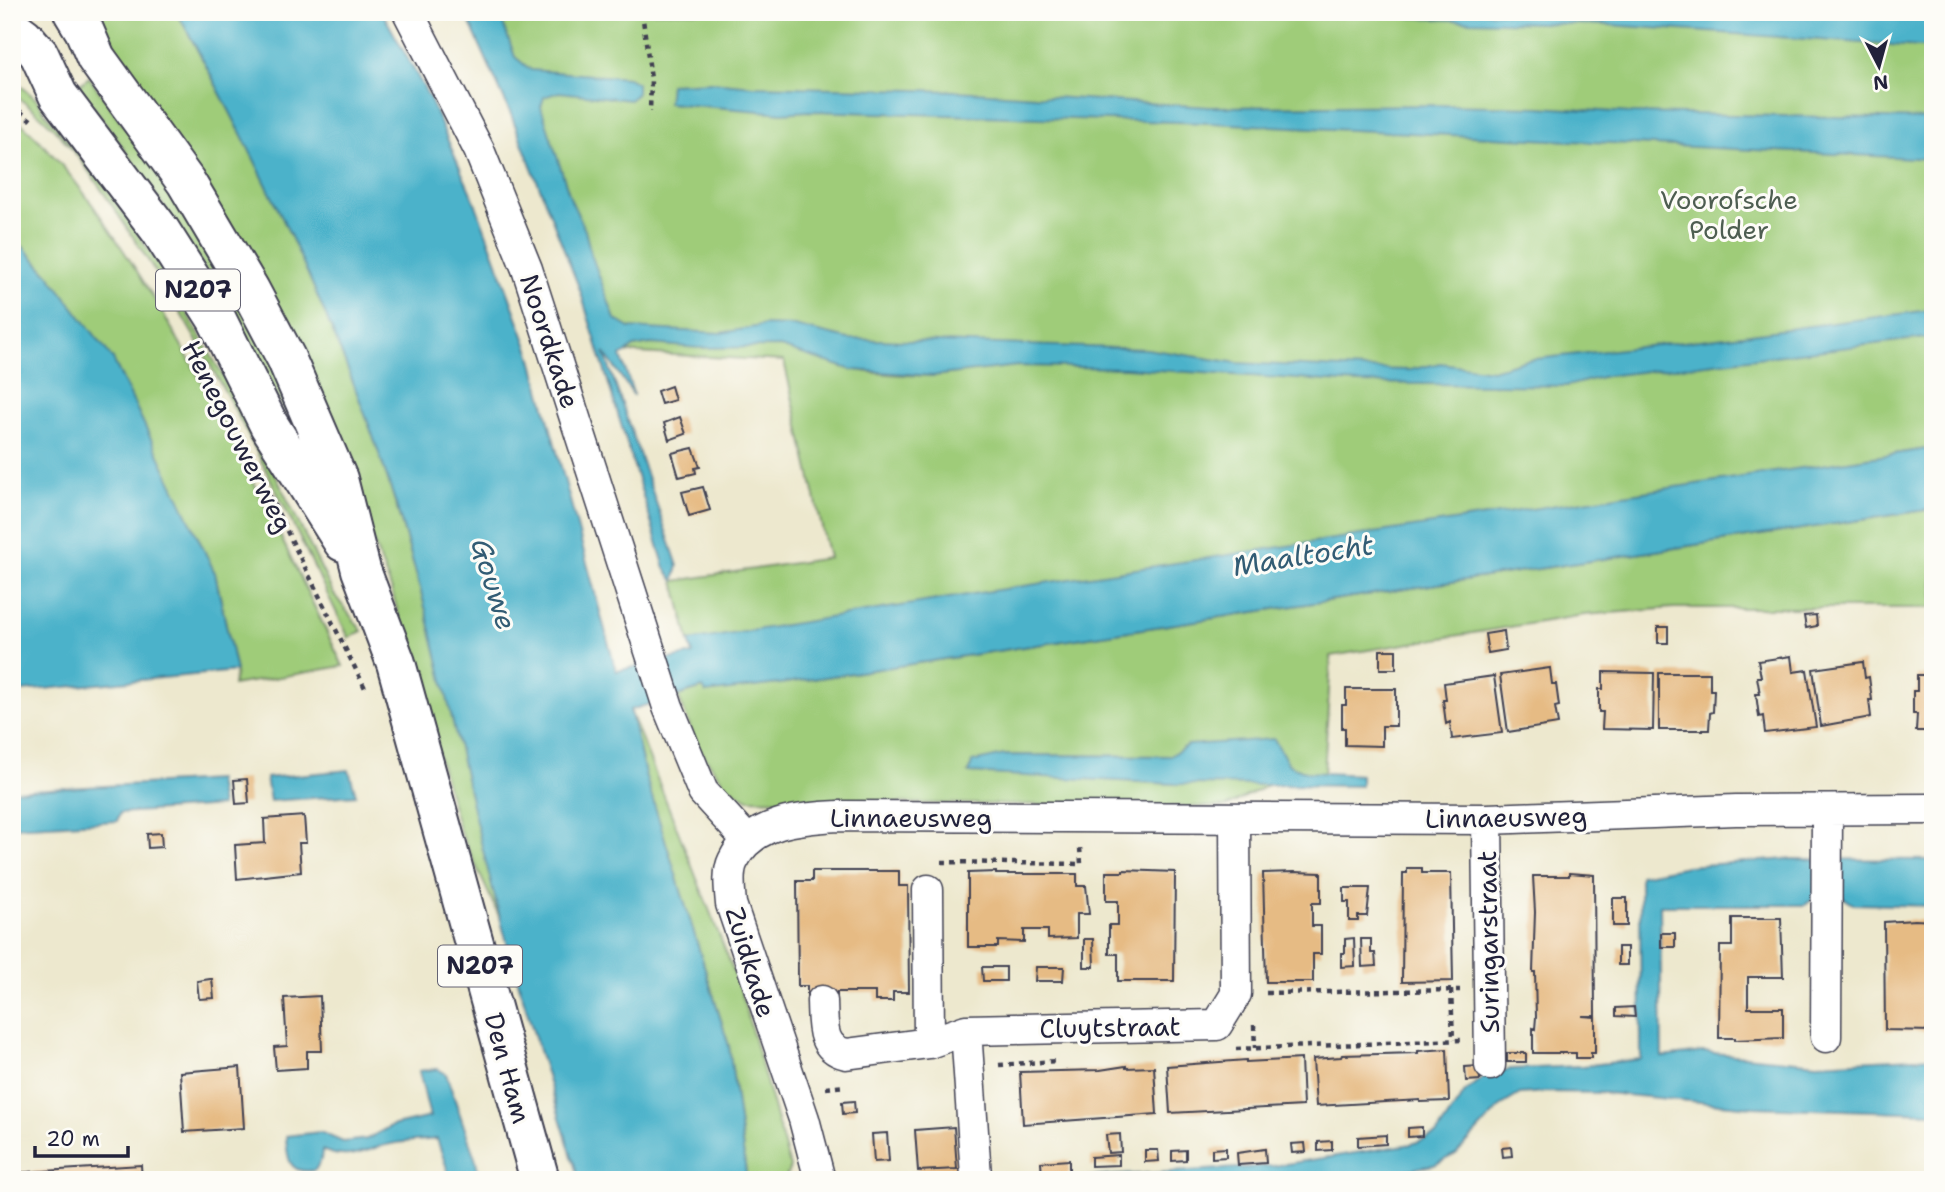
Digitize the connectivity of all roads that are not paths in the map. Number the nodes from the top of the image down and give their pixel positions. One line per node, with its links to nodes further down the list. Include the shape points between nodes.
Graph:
1 (50, 12): 6 (main road, Henegouwerweg / N207, via 72,41)
2 (73, 12): 6 (main road, Henegouwerweg / N207)
3 (408, 12): 14 (street, Noordkade, via 479,150 527,269 660,682 703,792)
4 (12, 28): 7 (main road, Henegouwerweg / N207, via 39,54)
5 (12, 56): 7 (main road, Henegouwerweg / N207)
6 (96, 58): 8 (main road, Henegouwerweg / N207, via 186,182 286,358 338,479)
7 (58, 95): 8 (main road, Henegouwerweg / N207, via 160,230 216,318 270,425)
8 (361, 570): 9 (main road, Henegouwerweg / N207, via 396,663)
9 (421, 753): 22 (main road, Den Ham / N207)
10 (1933, 809): 11 (street, Linnaeusweg)
11 (1827, 810): 13 (street, Linnaeusweg); 18 (street)
12 (1235, 819): 13 (street, Linnaeusweg); 14 (street, Linnaeusweg, via 821,817 783,822); 17 (street, Cluytstraat, via 1236,994 1217,1025)
13 (1487, 819): 20 (street, Suringarstraat)
14 (748, 841): 23 (street, Zuidkade, via 732,861 731,904)
15 (933, 876): 19 (street)
16 (822, 1002): 19 (street, Cluytstraat, via 824,1036 837,1052 857,1054)
17 (965, 1030): 19 (street, Cluytstraat); 21 (street)
18 (1826, 1037)
19 (929, 1043)
20 (1490, 1065)
21 (976, 1176)
22 (540, 1180)
23 (820, 1180)

